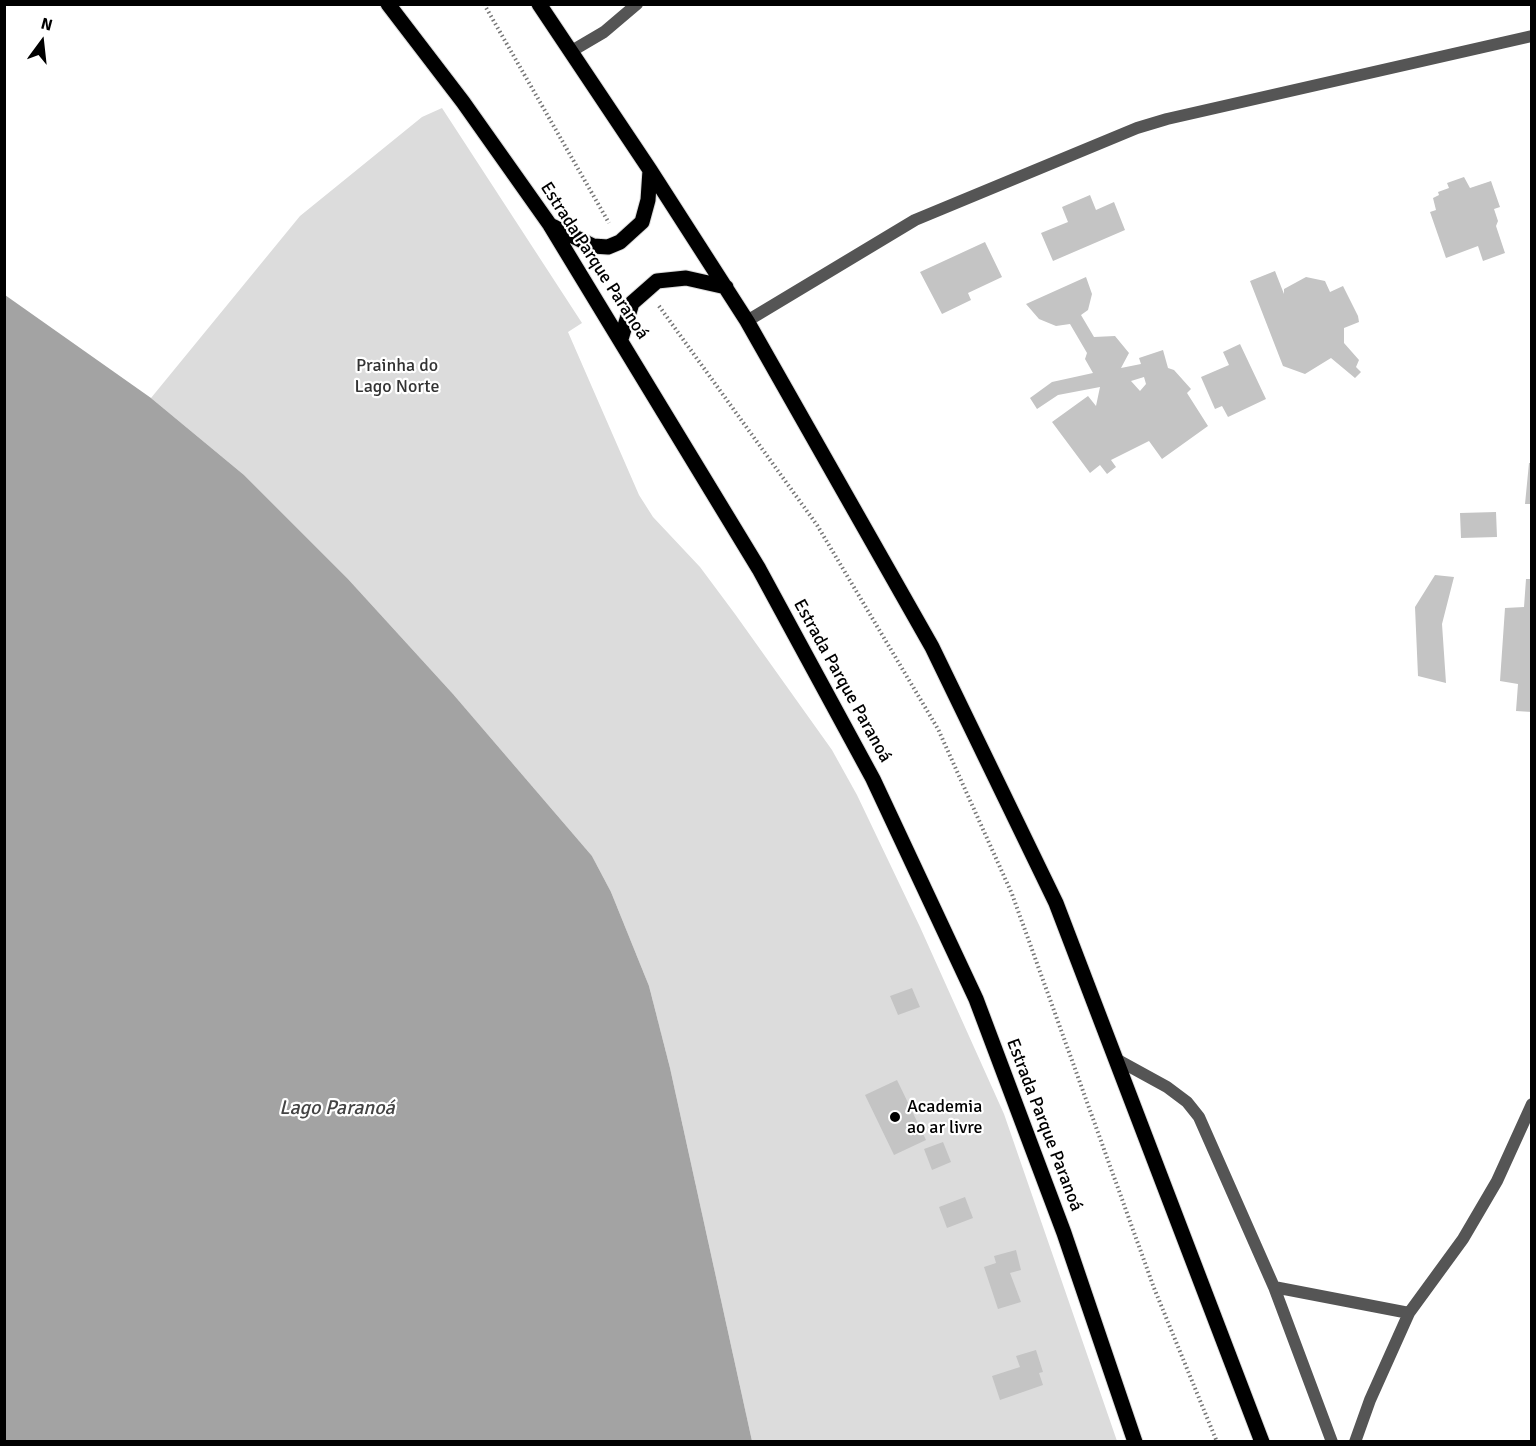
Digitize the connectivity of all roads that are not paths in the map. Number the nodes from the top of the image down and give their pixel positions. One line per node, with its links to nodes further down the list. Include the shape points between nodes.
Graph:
1 (388, 4): 7 (main road, Estrada Parque Paranoá)
2 (539, 4): 5 (main road)
3 (637, 4): 5 (street, via 604,32)
4 (1532, 36): 9 (street, via 1137,128 915,220)
5 (570, 52): 6 (main road)
6 (650, 170): 7 (main road, via 642,222 620,242 608,247 593,246); 8 (main road)
7 (550, 225): 10 (main road, Estrada Parque Paranoá)
8 (726, 287): 9 (main road); 10 (main road, via 686,278 657,281 632,303)
9 (747, 321): 11 (main road, via 932,647 1056,903)
10 (621, 339): 15 (main road, Estrada Parque Paranoá, via 759,569 873,779 976,999 1064,1233)
11 (1116, 1059): 13 (street, via 1167,1087 1199,1117); 16 (main road)
12 (1532, 1104): 14 (street, via 1497,1181 1463,1239)
13 (1274, 1287): 14 (street); 17 (street)
14 (1409, 1313): 18 (street)
15 (1134, 1442)
16 (1262, 1442)
17 (1332, 1442)
18 (1355, 1442)

